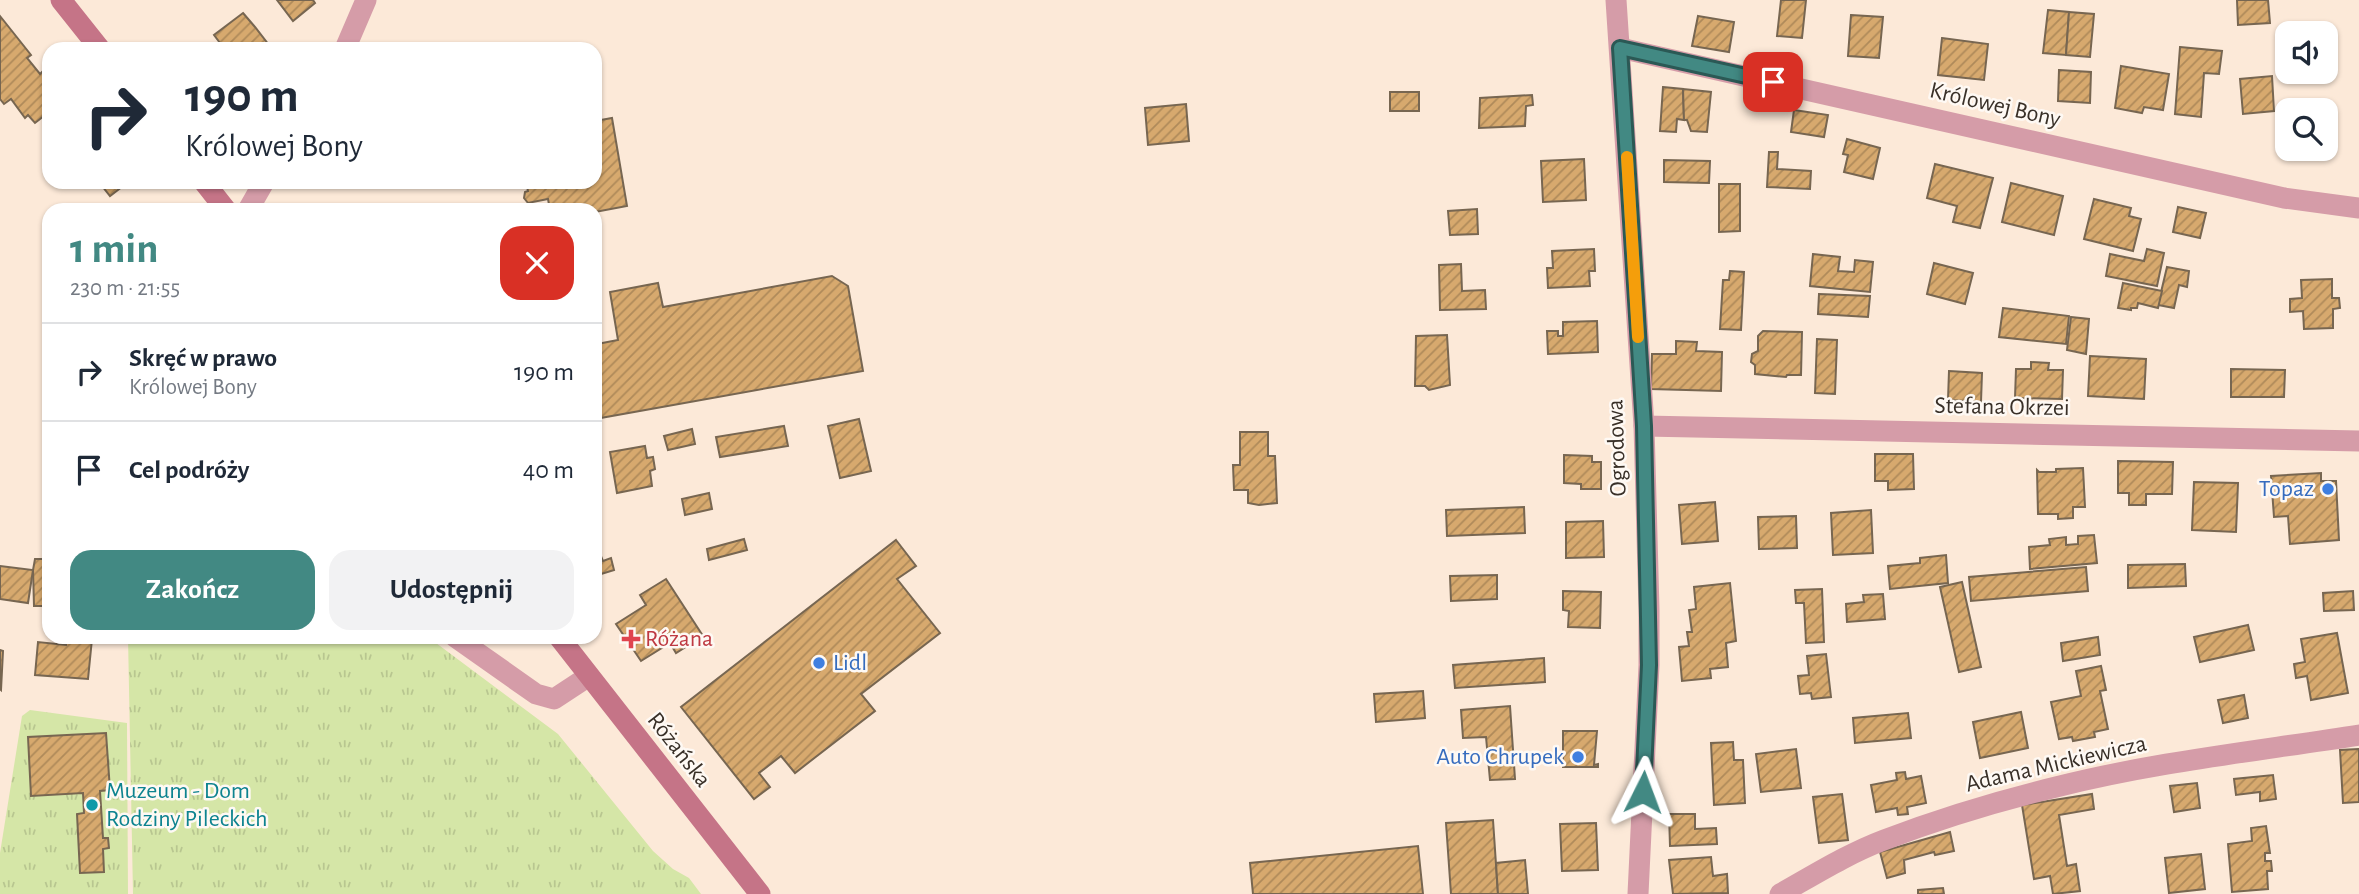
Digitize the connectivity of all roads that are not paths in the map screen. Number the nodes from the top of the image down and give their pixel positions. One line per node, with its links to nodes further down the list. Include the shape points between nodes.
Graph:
1 (61, 0): 4 (street)
2 (366, 0): 5 (street)
3 (1616, 0): 6 (street, Ogrodowa)
4 (94, 42)
5 (348, 42)
6 (1620, 48): 9 (street, Królowej Bony, via 2284,198); 10 (street, Ogrodowa)
7 (210, 189): 8 (street)
8 (220, 203)
9 (2359, 208)
10 (1644, 426): 11 (street, Stefana Okrzei); 17 (street, Ogrodowa, via 1649,665)
11 (2359, 441)
12 (465, 644): 14 (street, via 536,694 554,699)
13 (564, 644): 14 (street, Różańska)
14 (589, 676): 16 (street, Różańska)
15 (2359, 735): 18 (street, Adama Mickiewicza, via 2127,771 2044,790 1883,841)
16 (760, 894)
17 (1638, 894)
18 (1780, 894)

